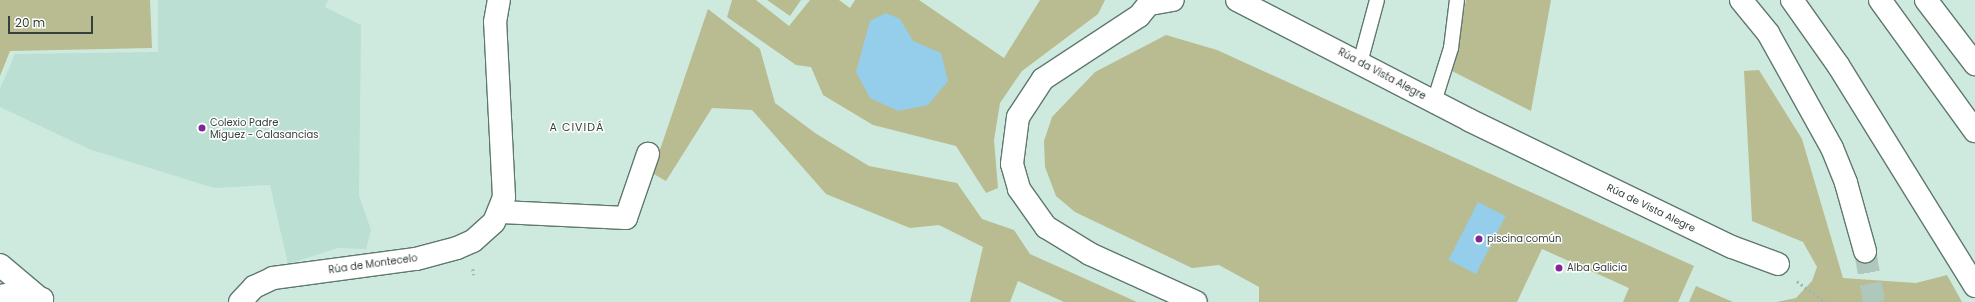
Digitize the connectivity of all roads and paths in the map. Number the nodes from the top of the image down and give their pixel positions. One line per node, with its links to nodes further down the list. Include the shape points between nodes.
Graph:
1 (499, 0): 17 (main road, via 495,22 504,197)
2 (1173, 0): 10 (main road)
3 (1237, 0): 11 (main road, Rúa da Vista Alegre)
4 (1376, 0): 11 (lane)
5 (1457, 0): 13 (lane, via 1451,48)
6 (1741, 0): 18 (main road, via 1768,33 1832,148 1846,183)
7 (1792, 0): 21 (main road, via 1859,97)
8 (1880, 0): 14 (main road)
9 (1926, 0): 12 (main road)
10 (1151, 2): 25 (main road, via 1123,28 1043,78 1018,117 1012,164 1019,189 1031,210 1052,232 1090,254)
11 (1360, 63): 13 (main road, Rúa da Vista Alegre)
12 (1975, 64)
13 (1434, 102): 15 (main road, Rúa da Vista Alegre)
14 (1975, 131)
15 (1526, 148): 19 (main road, Rúa de Vista Alegre, via 1732,247)
16 (648, 154): 17 (main road, via 626,218)
17 (501, 212): 24 (main road, Rúa de Montecelo, via 473,241 457,248 416,259 273,278 254,287)
18 (1865, 251)
19 (1778, 264): 26 (path)
20 (0, 265): 23 (main road)
21 (1975, 286)
22 (0, 296): 23 (main road, via 16,293)
23 (46, 300)
24 (240, 302)
25 (1196, 302)
26 (1826, 302)

